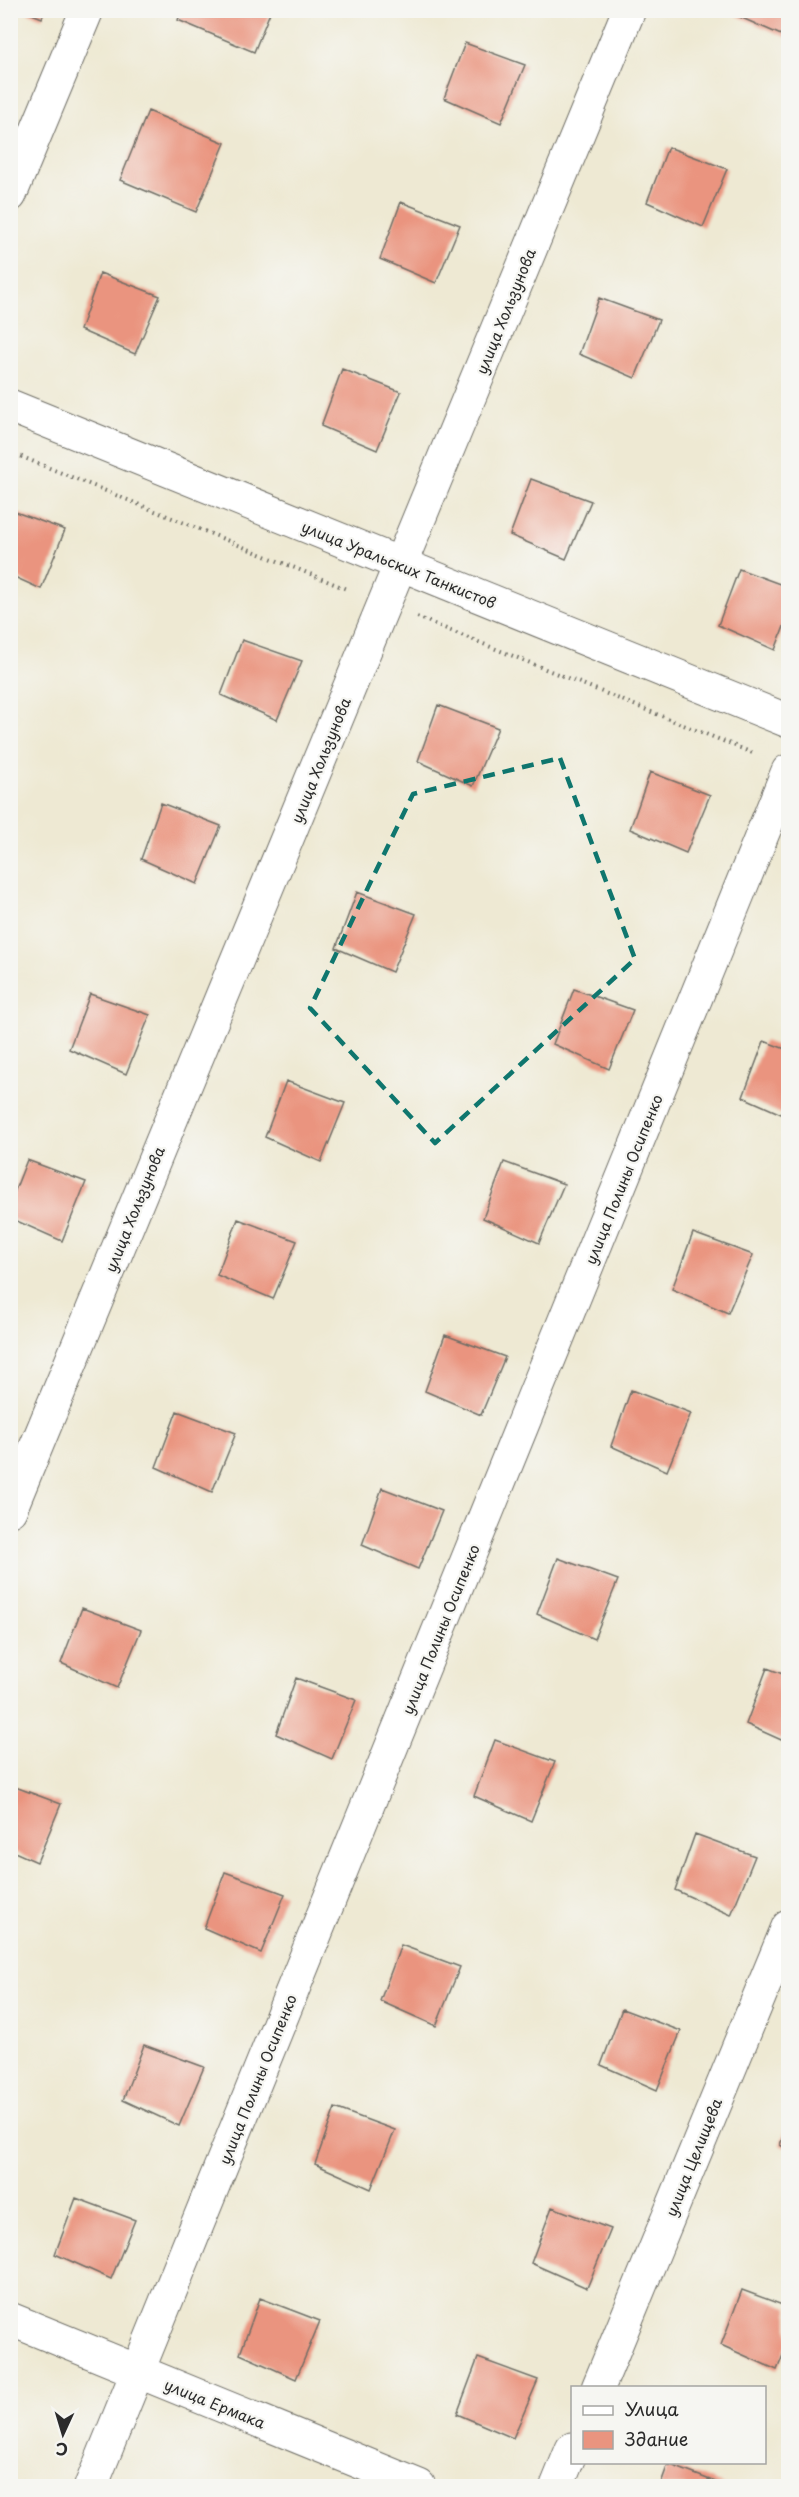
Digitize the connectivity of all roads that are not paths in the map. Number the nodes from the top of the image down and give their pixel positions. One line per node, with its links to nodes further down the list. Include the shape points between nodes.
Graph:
1 (87, 10): 3 (street)
2 (629, 10): 5 (street, улица Хользунова)
3 (10, 195)
4 (10, 406): 5 (street, улица Уральских Танкистов)
5 (401, 564): 6 (street, улица Уральских Танкистов); 8 (street, улица Хользунова)
6 (789, 721)
7 (789, 771): 11 (street, улица Полины Осипенко)
8 (10, 1510)
9 (789, 1927): 12 (street, улица Целищева)
10 (10, 2319): 11 (street, улица Ермака)
11 (139, 2371): 14 (street, улица Полины Осипенко); 15 (street, улица Ермака)
12 (599, 2386)
13 (571, 2454): 16 (street)
14 (91, 2487)
15 (419, 2487)
16 (557, 2487)

